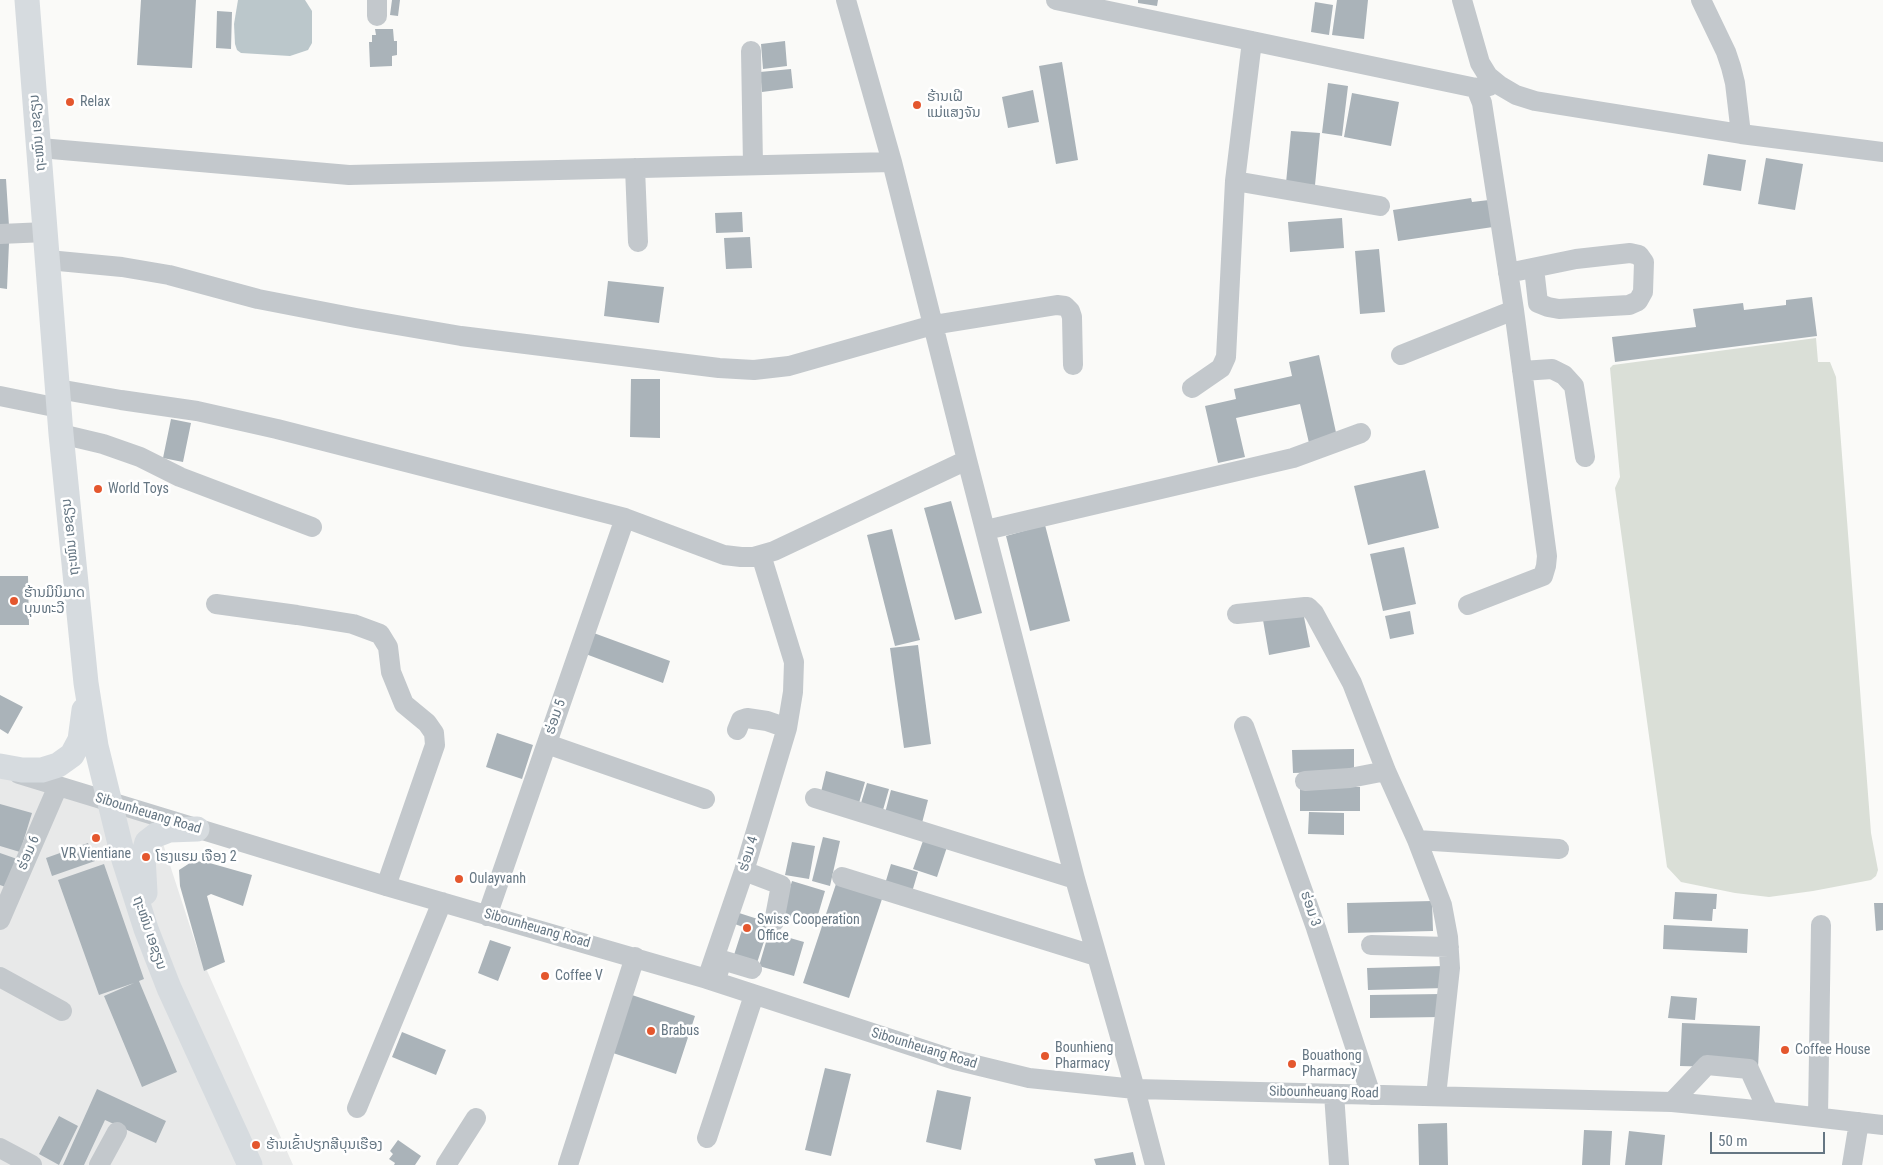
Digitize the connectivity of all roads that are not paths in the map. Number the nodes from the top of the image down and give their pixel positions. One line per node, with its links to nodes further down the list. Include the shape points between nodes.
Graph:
1 (27, 0): 11 (main road, ຖະໜົນ ເອຊຽນ)
2 (846, 0): 13 (street)
3 (1056, 0): 6 (street)
4 (1462, 0): 8 (street, via 1480,64)
5 (1701, 0): 10 (street, via 1726,52 1736,83)
6 (1252, 42): 9 (street); 16 (street)
7 (751, 51): 14 (street)
8 (1499, 85): 9 (street); 10 (street, via 1535,101)
9 (1476, 88): 23 (street, via 1482,103)
10 (1741, 134): 12 (street)
11 (40, 148): 15 (street, via 349,175); 18 (main road, ຖະໜົນ ເອຊຽນ)
12 (1883, 152)
13 (892, 162): 14 (street); 25 (street)
14 (753, 165): 15 (street)
15 (635, 168): 20 (street)
16 (1235, 181): 17 (street); 29 (street, via 1224,364)
17 (1380, 206)
18 (46, 232): 19 (street); 21 (main road, ຖະໜົນ ເອຊຽນ)
19 (0, 234)
20 (638, 242)
21 (48, 260): 25 (street, via 169,275 258,299 461,336 719,368 754,370 789,366); 31 (main road, ຖະໜົນ ເອຊຽນ)
22 (1534, 268): 22 (street, via 1630,253 1639,255 1644,262 1643,292 1638,302 1629,305 1548,307 1538,303); 23 (street)
23 (1508, 273): 24 (street)
24 (1514, 310): 26 (street); 28 (street)
25 (933, 325): 27 (street, via 1065,306 1072,317); 35 (street)
26 (1400, 355)
27 (1073, 365)
28 (1522, 371): 34 (street, via 1552,369 1564,375 1574,386); 41 (street, via 1546,566 1542,576)
29 (1192, 388)
30 (0, 396): 31 (street)
31 (58, 398): 33 (main road, ຖະໜົນ ເອຊຽນ); 36 (street, via 206,413)
32 (1361, 433): 38 (street, via 1293,458)
33 (61, 434): 37 (street, via 140,457 180,477); 43 (main road, ຖະໜົນ ເອຊຽນ)
34 (1585, 457)
35 (967, 460): 38 (street); 39 (street)
36 (626, 518): 39 (street, via 724,555); 47 (street, ຮ່ອມ 5)
37 (312, 527)
38 (986, 530): 60 (street)
39 (761, 555): 45 (street, ຮ່ອມ 4, via 794,662)
40 (216, 604): 61 (street, via 353,624 380,634 384,640 391,672 404,704 427,723 434,733 436,745)
41 (1468, 605)
42 (1237, 614): 49 (street, via 1305,607 1314,613 1352,683)
43 (86, 683): 48 (main road, via 84,720 80,740 72,754 58,766 42,770); 54 (main road, ຖະໜົນ ເອຊຽນ, via 96,746)
44 (1244, 726): 79 (street, ຮ່ອມ 3)
45 (787, 728): 46 (street, via 747,718 741,720); 58 (street, ຮ່ອມ 4)
46 (737, 730)
47 (547, 744): 53 (street); 63 (street, ຮ່ອມ 5)
48 (0, 767): 51 (street, Sibounheuang Road)
49 (1386, 771): 50 (street, via 1350,778); 56 (street)
50 (1305, 781)
51 (58, 786): 54 (street, Sibounheuang Road); 64 (street, ຮ່ອມ 6)
52 (815, 798): 60 (street)
53 (705, 799)
54 (110, 802): 55 (street, Sibounheuang Road); 67 (main road, ຖະໜົນ ເອຊຽນ)
55 (197, 829): 61 (street, Sibounheuang Road); 67 (main road, via 169,830 147,842 142,872)
56 (1417, 840): 57 (street); 69 (street, via 1442,905)
57 (1559, 849)
58 (744, 872): 65 (street, via 781,885); 74 (street, ຮ່ອມ 4)
59 (842, 877): 70 (street)
60 (1075, 879): 70 (street)
61 (386, 886): 62 (street, Sibounheuang Road)
62 (442, 902): 63 (street, Sibounheuang Road); 82 (street)
63 (487, 916): 71 (street, Sibounheuang Road)
64 (0, 920)
65 (774, 922)
66 (1821, 924): 84 (street)
67 (146, 929): 93 (main road, ຖະໜົນ ເອຊຽນ, via 169,988)
68 (1372, 945): 69 (street)
69 (1449, 947): 80 (street, via 1450,968)
70 (1096, 956): 77 (street)
71 (635, 957): 74 (street, Sibounheuang Road); 95 (street)
72 (752, 969): 74 (street, via 722,960)
73 (0, 977): 76 (street)
74 (712, 980): 75 (street, Sibounheuang Road)
75 (754, 995): 77 (street, Sibounheuang Road, via 955,1060 1029,1078); 89 (street)
76 (62, 1011)
77 (1135, 1089): 78 (street, Sibounheuang Road); 96 (street)
78 (1334, 1094): 79 (street, Sibounheuang Road); 97 (street)
79 (1371, 1094): 80 (street, Sibounheuang Road)
80 (1436, 1096): 81 (street, Sibounheuang Road)
81 (1672, 1102): 83 (street, Sibounheuang Road); 83 (street, via 1707,1065 1748,1069)
82 (357, 1108)
83 (1768, 1111): 84 (street, Sibounheuang Road)
84 (1818, 1117): 86 (street, Sibounheuang Road)
85 (476, 1118): 94 (street)
86 (1859, 1122): 87 (street, Sibounheuang Road); 98 (street)
87 (1883, 1125)
88 (117, 1132): 92 (street)
89 (707, 1138)
90 (0, 1148): 91 (street)
91 (32, 1165)
92 (99, 1165)
93 (250, 1165)
94 (446, 1165)
95 (568, 1165)
96 (1155, 1165)
97 (1339, 1165)
98 (1852, 1165)

